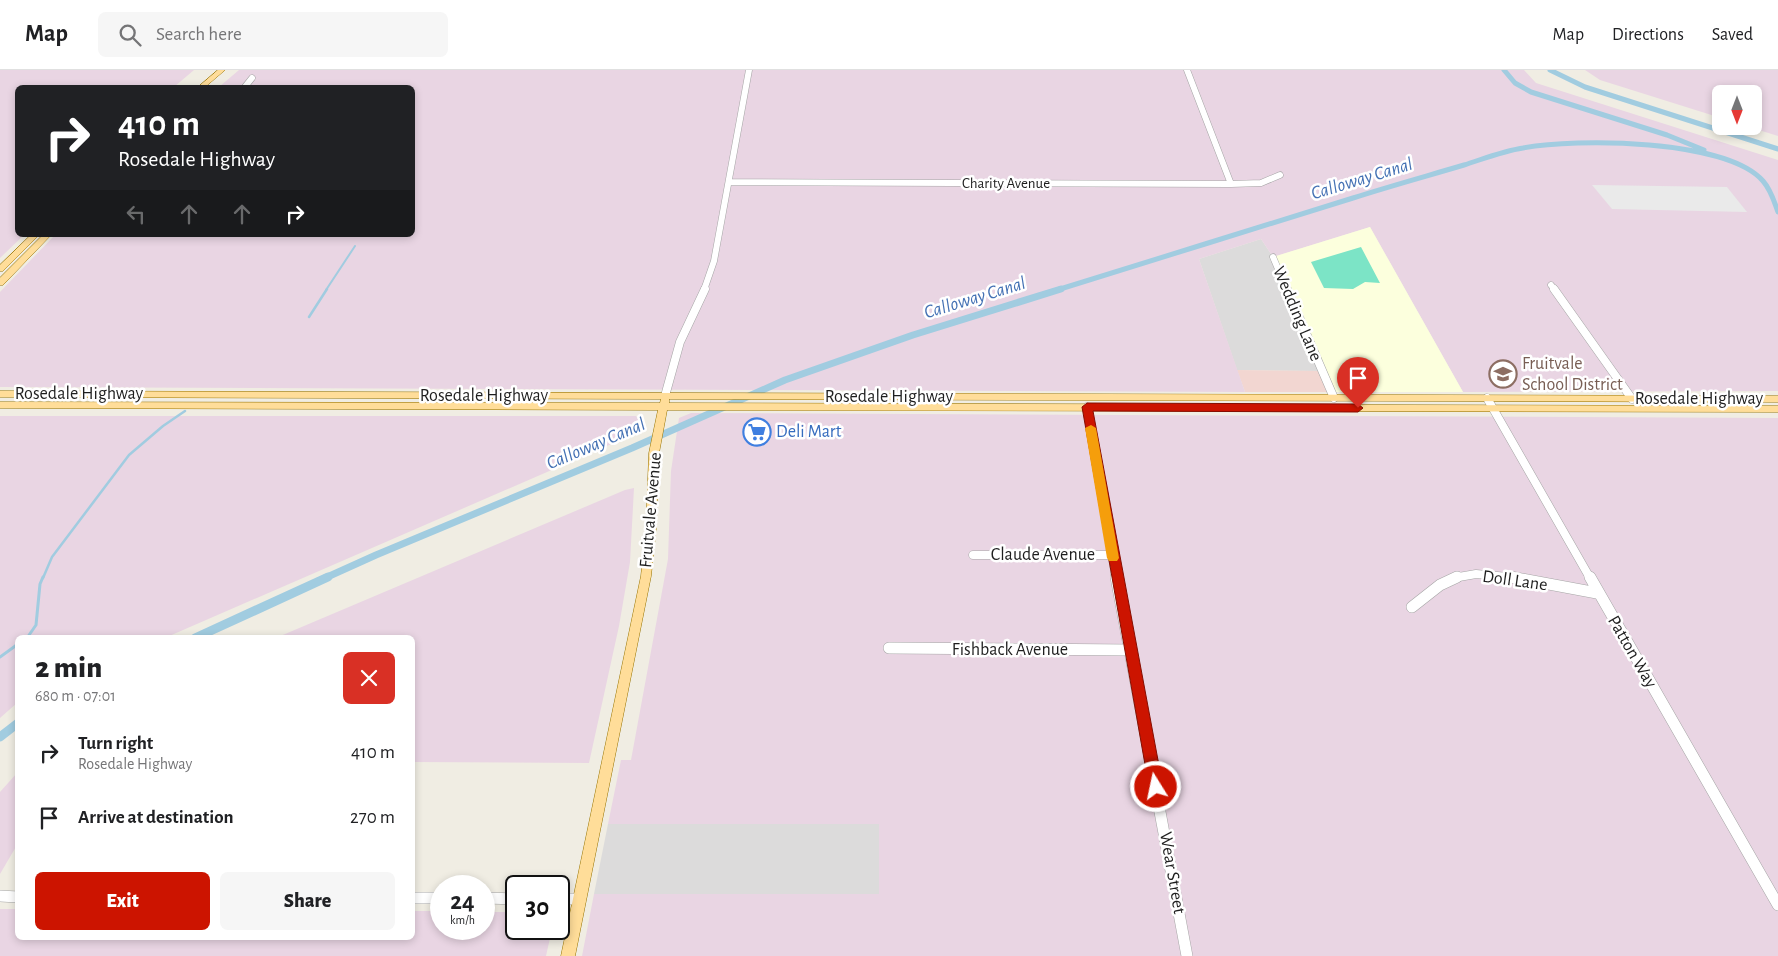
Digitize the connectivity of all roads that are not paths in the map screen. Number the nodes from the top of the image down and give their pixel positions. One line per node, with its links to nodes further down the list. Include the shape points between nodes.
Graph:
1 (222, 70): 6 (main road)
2 (230, 70): 7 (main road)
3 (749, 70): 10 (street, Fruitvale Avenue)
4 (1187, 70): 11 (street)
5 (252, 78): 8 (street)
6 (204, 85)
7 (212, 85)
8 (246, 85)
9 (1280, 175): 11 (street, Charity Avenue, via 1261,182)
10 (730, 182): 11 (street, Charity Avenue); 21 (street, Fruitvale Avenue, via 714,261 703,294 680,342)
11 (1231, 184)
12 (33, 237): 17 (main road)
13 (38, 237): 15 (main road, via 28,248)
14 (45, 237): 15 (main road)
15 (35, 247): 18 (main road)
16 (1273, 257): 24 (street, Wedding Lane)
17 (0, 269)
18 (0, 283)
19 (1551, 285): 27 (street)
20 (0, 394): 21 (main road, Rosedale Highway)
21 (665, 396): 22 (main road, Rosedale Highway); 31 (main road, Fruitvale Avenue)
22 (1078, 397): 23 (main road, Rosedale Highway); 32 (main road, via 1074,402 996,402)
23 (1184, 397): 24 (main road, Rosedale Highway); 33 (main road, via 1162,402 1095,403)
24 (1334, 398): 25 (main road, Rosedale Highway); 34 (main road, via 1325,403 1264,403)
25 (1408, 398): 26 (main road, Rosedale Highway); 35 (main road, via 1400,403 1348,403)
26 (1487, 398): 27 (main road, Rosedale Highway); 36 (street, Patton Way)
27 (1632, 399): 28 (main road, Rosedale Highway)
28 (1778, 399)
29 (1778, 405): 37 (main road)
30 (0, 406): 31 (main road, Rosedale Highway)
31 (663, 406): 32 (main road, Rosedale Highway); 50 (main road, Fruitvale Avenue, via 652,478 646,576)
32 (983, 407): 33 (main road, Rosedale Highway)
33 (1087, 407): 34 (main road, Rosedale Highway); 40 (street, Wear Street)
34 (1249, 408): 35 (main road, Rosedale Highway)
35 (1330, 408): 36 (main road, Rosedale Highway)
36 (1493, 408): 37 (main road, Rosedale Highway); 41 (street, Patton Way)
37 (1761, 409): 38 (main road, Rosedale Highway)
38 (1778, 409)
39 (973, 555): 40 (street, Claude Avenue)
40 (1112, 555): 44 (street, Wear Street)
41 (1597, 593): 42 (street, Doll Lane, via 1480,574 1458,576); 51 (street, Patton Way)
42 (1412, 607)
43 (889, 648): 44 (street, Fishback Avenue)
44 (1130, 650): 53 (street, Wear Street)
45 (0, 896): 46 (street)
46 (15, 896)
47 (415, 898): 48 (street)
48 (430, 898)
49 (570, 899): 50 (street)
50 (580, 899): 52 (main road, Fruitvale Avenue)
51 (1778, 905)
52 (568, 956)
53 (1187, 956)

